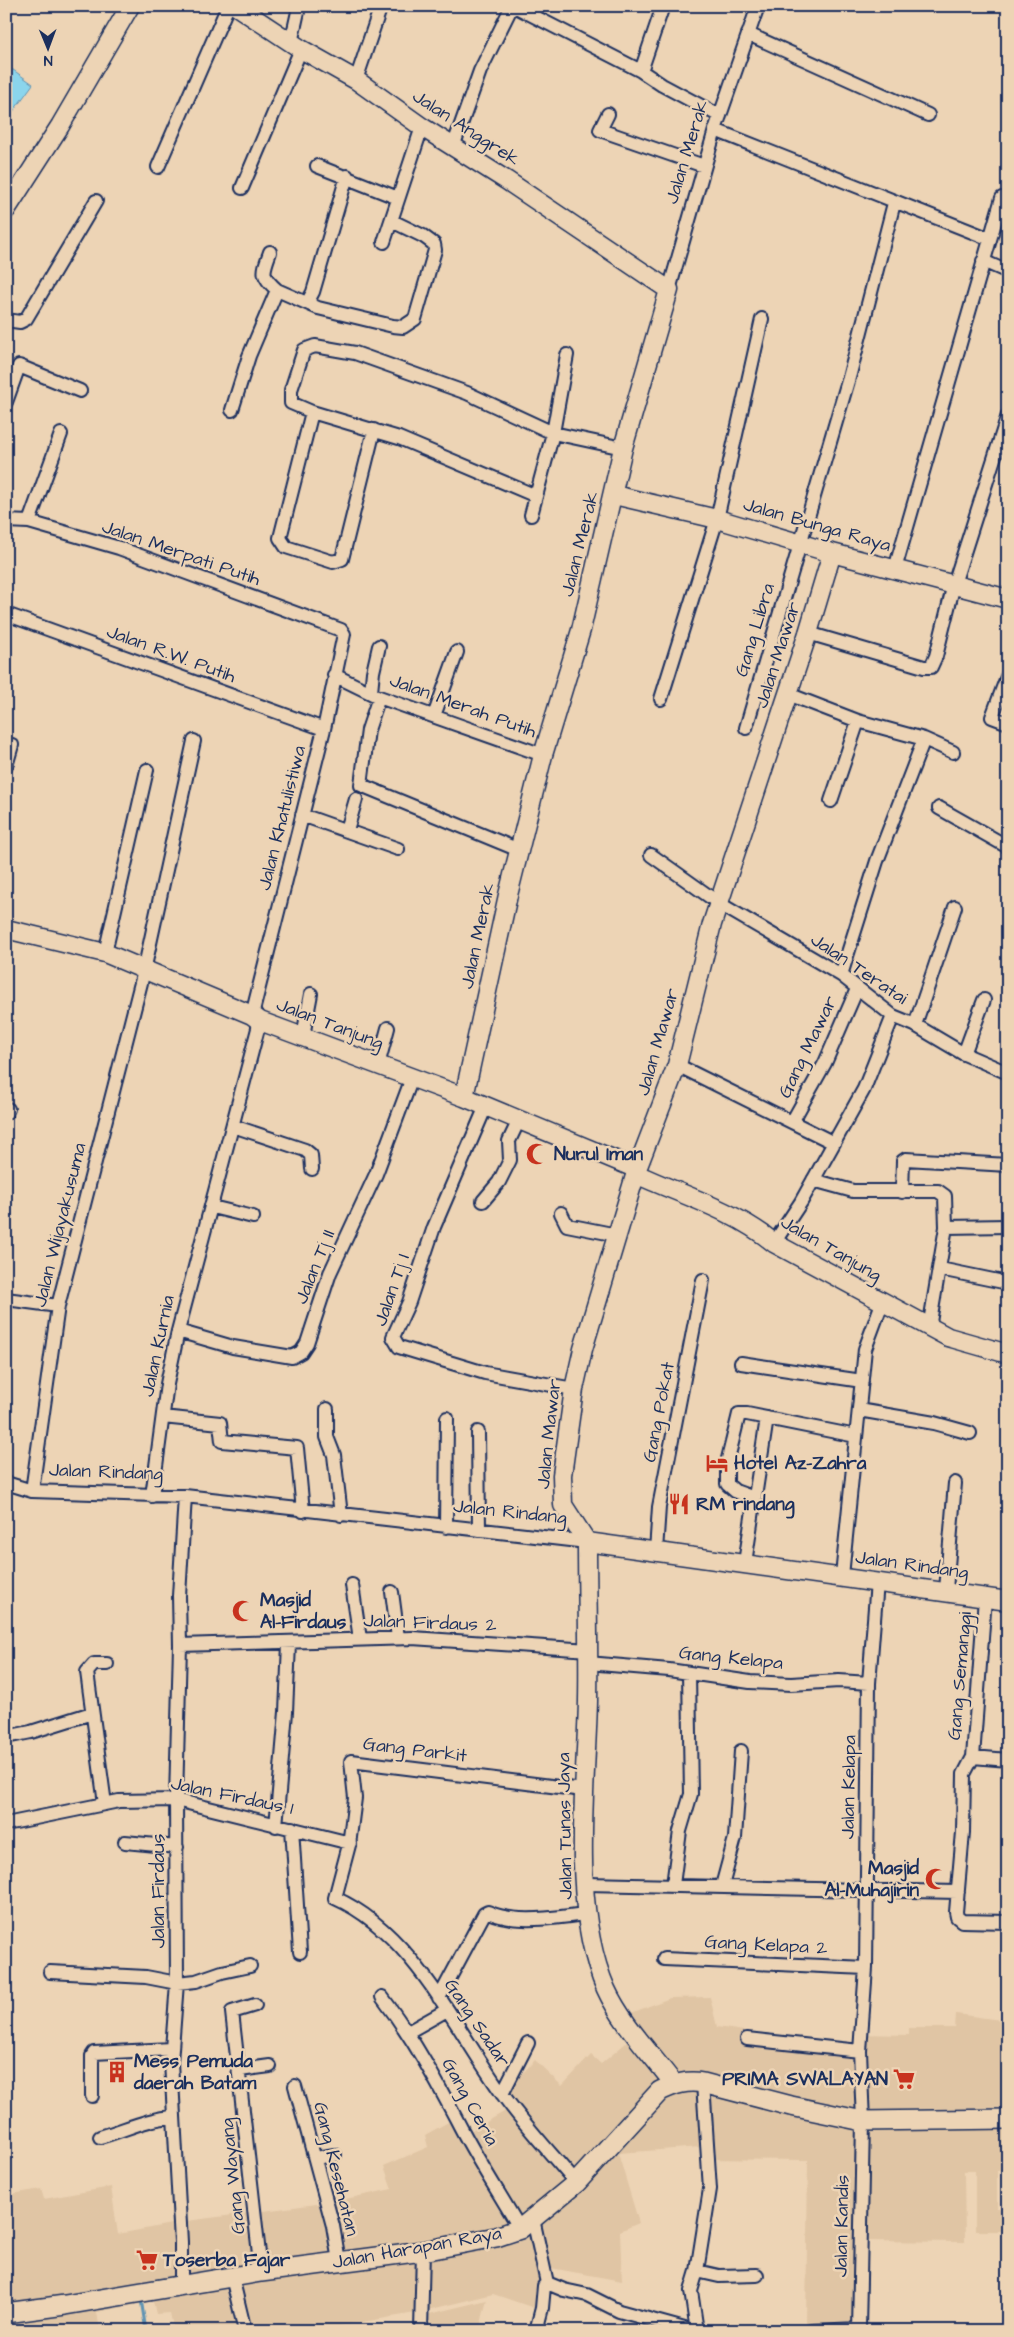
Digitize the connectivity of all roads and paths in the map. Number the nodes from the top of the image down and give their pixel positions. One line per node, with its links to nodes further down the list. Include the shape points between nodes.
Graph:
1 (130, 6): 28 (street, via 60,126)
2 (228, 6): 21 (street)
3 (381, 6): 12 (street)
4 (513, 6): 11 (street); 18 (street, via 480,71)
5 (663, 6): 11 (street)
6 (758, 6): 9 (street, Jalan Merak)
7 (299, 7): 10 (street)
8 (245, 9): 10 (street, Jalan Anggrek)
9 (748, 34): 14 (street); 15 (street, Jalan Merak)
10 (296, 46): 12 (street, Jalan Anggrek); 23 (street)
11 (641, 71): 15 (street)
12 (356, 80): 16 (street, Jalan Anggrek)
13 (608, 114): 20 (street, via 600,130)
14 (928, 115)
15 (720, 116): 17 (street, Jalan Merak)
16 (422, 127): 18 (street, Jalan Anggrek); 24 (street)
17 (715, 130): 20 (street, Jalan Merak); 27 (street)
18 (453, 147): 36 (street, Jalan Anggrek)
19 (317, 166): 22 (street)
20 (704, 166): 36 (street, Jalan Merak)
21 (158, 167)
22 (347, 176): 24 (street); 37 (street)
23 (242, 188)
24 (398, 198): 29 (street)
25 (1002, 198): 30 (street)
26 (96, 202): 39 (street, via 26,319 20,322)
27 (894, 203): 30 (street); 56 (street, Gang Libra, via 850,374)
28 (6, 210)
29 (392, 221): 31 (street); 37 (street, via 423,236 434,244 435,250 420,303 409,324 403,327 375,322)
30 (990, 239): 33 (street)
31 (384, 242)
32 (270, 252): 35 (street, via 263,272 266,280)
33 (983, 261): 34 (street); 58 (street)
34 (1008, 272)
35 (277, 290): 37 (street); 43 (street, via 249,356)
36 (669, 290): 49 (street, Jalan Merak)
37 (307, 303)
38 (762, 319): 53 (street)
39 (6, 320)
40 (567, 355): 47 (street)
41 (80, 391): 42 (street, via 19,366)
42 (6, 402)
43 (232, 410)
44 (312, 412): 46 (street); 46 (street, via 280,538 286,547 333,562 342,559); 47 (street, via 289,399 304,350 315,346 355,353 408,371)
45 (1008, 415): 59 (street)
46 (374, 430): 51 (street, via 453,459)
47 (554, 432): 49 (street); 51 (street)
48 (61, 434): 55 (street)
49 (623, 448): 50 (street, Jalan Merak)
50 (614, 495): 53 (street, Jalan Bunga Raya); 80 (street, Jalan Merak, via 581,630)
51 (536, 496): 52 (street)
52 (531, 515)
53 (717, 519): 56 (street, Jalan Bunga Raya); 70 (street)
54 (6, 521): 55 (street, Jalan Merpati Putih)
55 (29, 522): 62 (street, Jalan Merpati Putih, via 119,548)
56 (801, 542): 57 (street, Jalan Bunga Raya); 74 (street, Gang Libra)
57 (832, 552): 58 (street, Jalan Bunga Raya); 63 (street, Jalan Mawar)
58 (895, 569): 59 (street, Jalan Bunga Raya)
59 (954, 584): 60 (street, Jalan Bunga Raya); 63 (street, via 936,656 929,668)
60 (1008, 599)
61 (6, 614): 75 (street, Jalan R.W. Putih)
62 (341, 630): 67 (street, Jalan Khatulistiwa, via 344,639)
63 (808, 633): 69 (street, Jalan Mawar)
64 (379, 646): 68 (street, Jalan Merah Putih, via 373,672)
65 (457, 652): 71 (street)
66 (1008, 674): 73 (street, via 992,717)
67 (334, 675): 68 (street, Jalan Merah Putih); 75 (street, Jalan Khatulistiwa)
68 (375, 694): 71 (street, Jalan Merah Putih); 90 (street, via 361,785)
69 (788, 694): 72 (street); 92 (street, Jalan Mawar)
70 (662, 699)
71 (434, 716): 80 (street, Jalan Merah Putih)
72 (858, 721): 76 (street); 84 (street)
73 (1008, 723)
74 (746, 728)
75 (324, 729): 86 (street, Jalan Khatulistiwa)
76 (924, 739): 79 (street); 97 (street, via 877,861)
77 (194, 741): 96 (street, Jalan Wijayakusuma)
78 (12, 745): 81 (street)
79 (953, 752)
80 (543, 755): 90 (street, Jalan Merak)
81 (6, 766)
82 (148, 770): 95 (street)
83 (356, 799): 87 (street)
84 (831, 801)
85 (939, 808): 88 (street)
86 (302, 815): 87 (street); 102 (street, Jalan Khatulistiwa)
87 (347, 830): 89 (street)
88 (1008, 848)
89 (398, 849)
90 (519, 850): 111 (street, Jalan Merak)
91 (651, 855): 92 (street, Jalan Teratai)
92 (720, 904): 97 (street, Jalan Teratai); 108 (street, Jalan Mawar, via 712,924)
93 (955, 907): 103 (street)
94 (6, 929): 95 (street, Jalan Tanjung)
95 (105, 954): 96 (street, Jalan Tanjung)
96 (144, 972): 102 (street, Jalan Tanjung); 135 (street, Jalan Wijayakusuma)
97 (841, 975): 98 (street, Jalan Teratai)
98 (857, 989): 101 (street, Jalan Teratai); 114 (street, Gang Mawar, via 825,1063)
99 (310, 994): 105 (street)
100 (984, 1000): 106 (street)
101 (893, 1016): 103 (street, Jalan Teratai); 116 (street, via 864,1089)
102 (256, 1018): 105 (street, Jalan Tanjung); 115 (street, Jalan Kurnia)
103 (915, 1025): 106 (street, Jalan Teratai)
104 (388, 1028): 107 (street)
105 (302, 1036): 107 (street, Jalan Tanjung)
106 (964, 1054): 109 (street, Jalan Teratai)
107 (378, 1065): 110 (street, Jalan Tanjung)
108 (677, 1065): 114 (street, Gang Mawar); 119 (street, Jalan Mawar)
109 (1008, 1072)
110 (412, 1078): 111 (street, Jalan Tanjung); 137 (street, Jalan Tj II, via 376,1174 330,1273 302,1352 292,1357 259,1352)
111 (464, 1097): 112 (street, Jalan Tanjung)
112 (486, 1106): 113 (street, Jalan Tanjung); 141 (street, Jalan Tj I, via 434,1227 409,1302 393,1337 399,1348 485,1373)
113 (520, 1120): 119 (street, Jalan Tanjung); 122 (street, via 509,1141 510,1160)
114 (792, 1122): 116 (street, Gang Mawar)
115 (233, 1126): 118 (street, via 305,1150 311,1155); 123 (street, Jalan Kurnia)
116 (834, 1143): 120 (street)
117 (1008, 1165): 121 (street, via 906,1159 903,1161)
118 (312, 1169)
119 (636, 1172): 128 (street, Jalan Mawar); 129 (street, Jalan Tanjung, via 727,1213)
120 (813, 1180): 121 (street, via 853,1191); 129 (street)
121 (902, 1192): 126 (street, via 938,1191 945,1196)
122 (484, 1201)
123 (212, 1206): 125 (street); 137 (street, Jalan Kurnia)
124 (561, 1213): 128 (street, via 567,1225)
125 (253, 1217)
126 (946, 1226): 127 (street); 130 (street)
127 (1008, 1226)
128 (617, 1235): 141 (street, Jalan Mawar)
129 (774, 1243): 134 (street, Jalan Tanjung)
130 (940, 1269): 132 (street); 136 (street)
131 (703, 1280): 161 (street, Gang Pokat, via 659,1507)
132 (1008, 1283)
133 (6, 1299): 135 (street)
134 (882, 1303): 136 (street, Jalan Tanjung); 140 (street, via 865,1349)
135 (58, 1306): 152 (street, Jalan Wijayakusuma)
136 (929, 1328): 138 (street, Jalan Tanjung, via 948,1337)
137 (178, 1331): 144 (street, Jalan Kurnia)
138 (1008, 1354)
139 (741, 1363): 140 (street)
140 (862, 1381): 143 (street)
141 (574, 1389): 160 (street, Jalan Mawar, via 562,1476 563,1505)
142 (327, 1409): 157 (street, via 327,1437 334,1455)
143 (859, 1410): 148 (street); 149 (street)
144 (163, 1417): 153 (street, Jalan Kurnia); 156 (street, via 220,1423 222,1441 297,1448)
145 (448, 1418): 158 (street)
146 (766, 1418): 149 (street); 155 (street); 155 (street, via 739,1414 727,1463 727,1484 735,1491)
147 (478, 1432): 159 (street)
148 (970, 1433)
149 (856, 1436): 163 (street)
150 (6, 1483): 152 (street, Jalan Rindang)
151 (956, 1483): 166 (street)
152 (32, 1491): 153 (street, Jalan Rindang)
153 (152, 1496): 154 (street, Jalan Rindang)
154 (185, 1496): 156 (street, Jalan Rindang); 173 (street, Jalan Firdaus, via 179,1596)
155 (754, 1498): 162 (street)
156 (303, 1511): 157 (street, Jalan Rindang)
157 (341, 1516): 158 (street, Jalan Rindang)
158 (446, 1527): 159 (street, Jalan Rindang)
159 (480, 1530): 160 (street, Jalan Rindang)
160 (587, 1542): 161 (street, Jalan Rindang); 174 (street, Jalan Tunas Jaya)
161 (656, 1551): 162 (street, Jalan Rindang)
162 (745, 1563): 163 (street, Jalan Rindang)
163 (842, 1576): 164 (street, Jalan Rindang)
164 (877, 1582): 166 (street, Jalan Rindang); 177 (street, Jalan Kelapa)
165 (352, 1585): 170 (street)
166 (946, 1590): 168 (street, Jalan Rindang)
167 (392, 1592): 171 (street)
168 (986, 1598): 169 (street, Jalan Rindang); 181 (street, Gang Semanggi)
169 (1008, 1600)
170 (360, 1638): 171 (street, Jalan Firdaus 2); 172 (street, Jalan Firdaus 2)
171 (398, 1638): 174 (street, Jalan Firdaus 2)
172 (289, 1644): 173 (street, Jalan Firdaus 2); 187 (street)
173 (180, 1645): 184 (street, Jalan Firdaus)
174 (589, 1657): 176 (street, Gang Kelapa); 183 (street, Jalan Tunas Jaya)
175 (107, 1664): 178 (street, via 94,1664 87,1672)
176 (689, 1674): 177 (street, Gang Kelapa, via 750,1682 791,1684 839,1680); 193 (street, via 691,1794 680,1831)
177 (869, 1683): 195 (street, Jalan Kelapa)
178 (92, 1713): 179 (street); 185 (street)
179 (6, 1737)
180 (741, 1751): 194 (street, via 735,1838)
181 (973, 1757): 182 (street, Gang Semanggi); 196 (street, Gang Semanggi, via 964,1774)
182 (1008, 1760)
183 (582, 1790): 190 (street, Gang Parkit, via 351,1761 355,1798); 192 (street, Jalan Tunas Jaya)
184 (176, 1800): 185 (street, Jalan Firdaus 1); 187 (street, Jalan Firdaus 1); 191 (street, Jalan Firdaus)
185 (105, 1804): 186 (street, Jalan Firdaus 1)
186 (6, 1824)
187 (276, 1826): 188 (street, Jalan Firdaus 1)
188 (292, 1828): 190 (street, Jalan Firdaus 1); 200 (street)
189 (125, 1842): 191 (street)
190 (350, 1843): 197 (street, Gang Parkit)
191 (176, 1847): 205 (street, Jalan Firdaus)
192 (586, 1884): 193 (street); 198 (street, Jalan Tunas Jaya)
193 (673, 1885): 194 (street)
194 (722, 1886): 195 (street)
195 (867, 1889): 196 (street); 203 (street, Jalan Kelapa)
196 (958, 1892): 199 (street, Gang Semanggi, via 956,1912 962,1921)
197 (335, 1898): 207 (street, Gang Sadar, via 377,1923)
198 (587, 1914): 207 (street, via 528,1919 484,1914); 218 (street, Jalan Tunas Jaya, via 588,1931 606,1988 625,2022)
199 (1008, 1922)
200 (300, 1952)
201 (664, 1959): 203 (street, Gang Kelapa 2)
202 (250, 1966): 205 (street, via 196,1982)
203 (866, 1968): 214 (street, Jalan Kelapa)
204 (50, 1972): 205 (street, via 146,1977)
205 (177, 1984): 213 (street, Jalan Firdaus)
206 (382, 1997): 210 (street, Gang Ceria)
207 (439, 1998): 209 (street, Gang Sadar)
208 (255, 2005): 216 (street, Gang Wayang, via 232,2012)
209 (447, 2010): 210 (street); 220 (street, Gang Sadar)
210 (408, 2032): 229 (street, Gang Ceria)
211 (747, 2039): 214 (street)
212 (528, 2043): 220 (street)
213 (171, 2049): 221 (street, via 94,2053); 222 (street, Jalan Firdaus)
214 (860, 2051): 224 (street, Jalan Kelapa)
215 (270, 2066): 216 (street)
216 (240, 2070): 232 (street, Gang Wayang)
217 (703, 2083): 218 (main road, Jalan Harapan Raya); 224 (main road, Jalan Harapan Raya); 233 (street, via 710,2189)
218 (674, 2084): 228 (main road, Jalan Harapan Raya, via 660,2091 644,2106)
219 (296, 2086): 227 (street, Gang Kesehatan)
220 (502, 2094): 228 (street, Gang Sadar)
221 (92, 2096)
222 (174, 2116): 225 (street, via 145,2121); 237 (street, Jalan Firdaus)
223 (1008, 2119): 224 (main road, Jalan Harapan Raya)
224 (863, 2121): 239 (street, Jalan Kandis)
225 (100, 2136)
226 (335, 2155): 227 (street)
227 (315, 2158): 231 (street, Gang Kesehatan)
228 (576, 2183): 229 (main road, Jalan Harapan Raya)
229 (527, 2224): 230 (main road, Jalan Harapan Raya, via 496,2237); 236 (street, Gang Ceria)
230 (423, 2251): 231 (main road, Jalan Harapan Raya); 241 (street)
231 (339, 2261): 232 (main road, Jalan Harapan Raya)
232 (261, 2272): 235 (main road, Jalan Harapan Raya)
233 (697, 2272): 234 (street, via 719,2276); 244 (street, via 691,2291)
234 (757, 2275)
235 (232, 2277): 237 (main road, Jalan Harapan Raya); 240 (street)
236 (547, 2283): 242 (street); 243 (street, via 588,2295 619,2311)
237 (181, 2285): 238 (main road, Jalan Harapan Raya)
238 (6, 2313)
239 (859, 2330): 245 (street)
240 (245, 2331)
241 (421, 2331)
242 (536, 2331)
243 (692, 2331)
244 (697, 2331)
245 (812, 2331)

